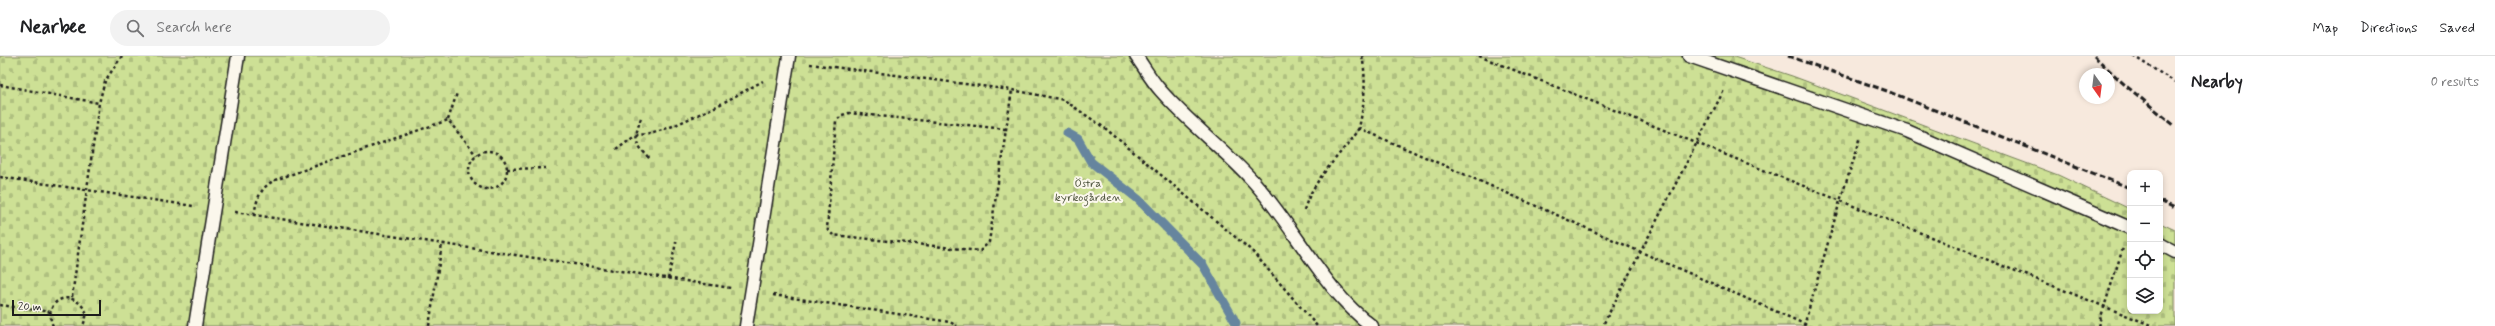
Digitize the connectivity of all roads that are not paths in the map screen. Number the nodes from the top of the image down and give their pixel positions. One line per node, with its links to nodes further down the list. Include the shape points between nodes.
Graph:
1 (238, 56): 8 (lane)
2 (1136, 56): 10 (lane, via 1160,90 1253,180 1332,284 1359,317)
3 (1689, 56): 5 (lane, via 1907,131)
4 (788, 59): 9 (lane)
5 (2127, 227)
6 (2163, 246): 7 (lane)
7 (2175, 252)
8 (195, 326)
9 (746, 326)
10 (1372, 326)

